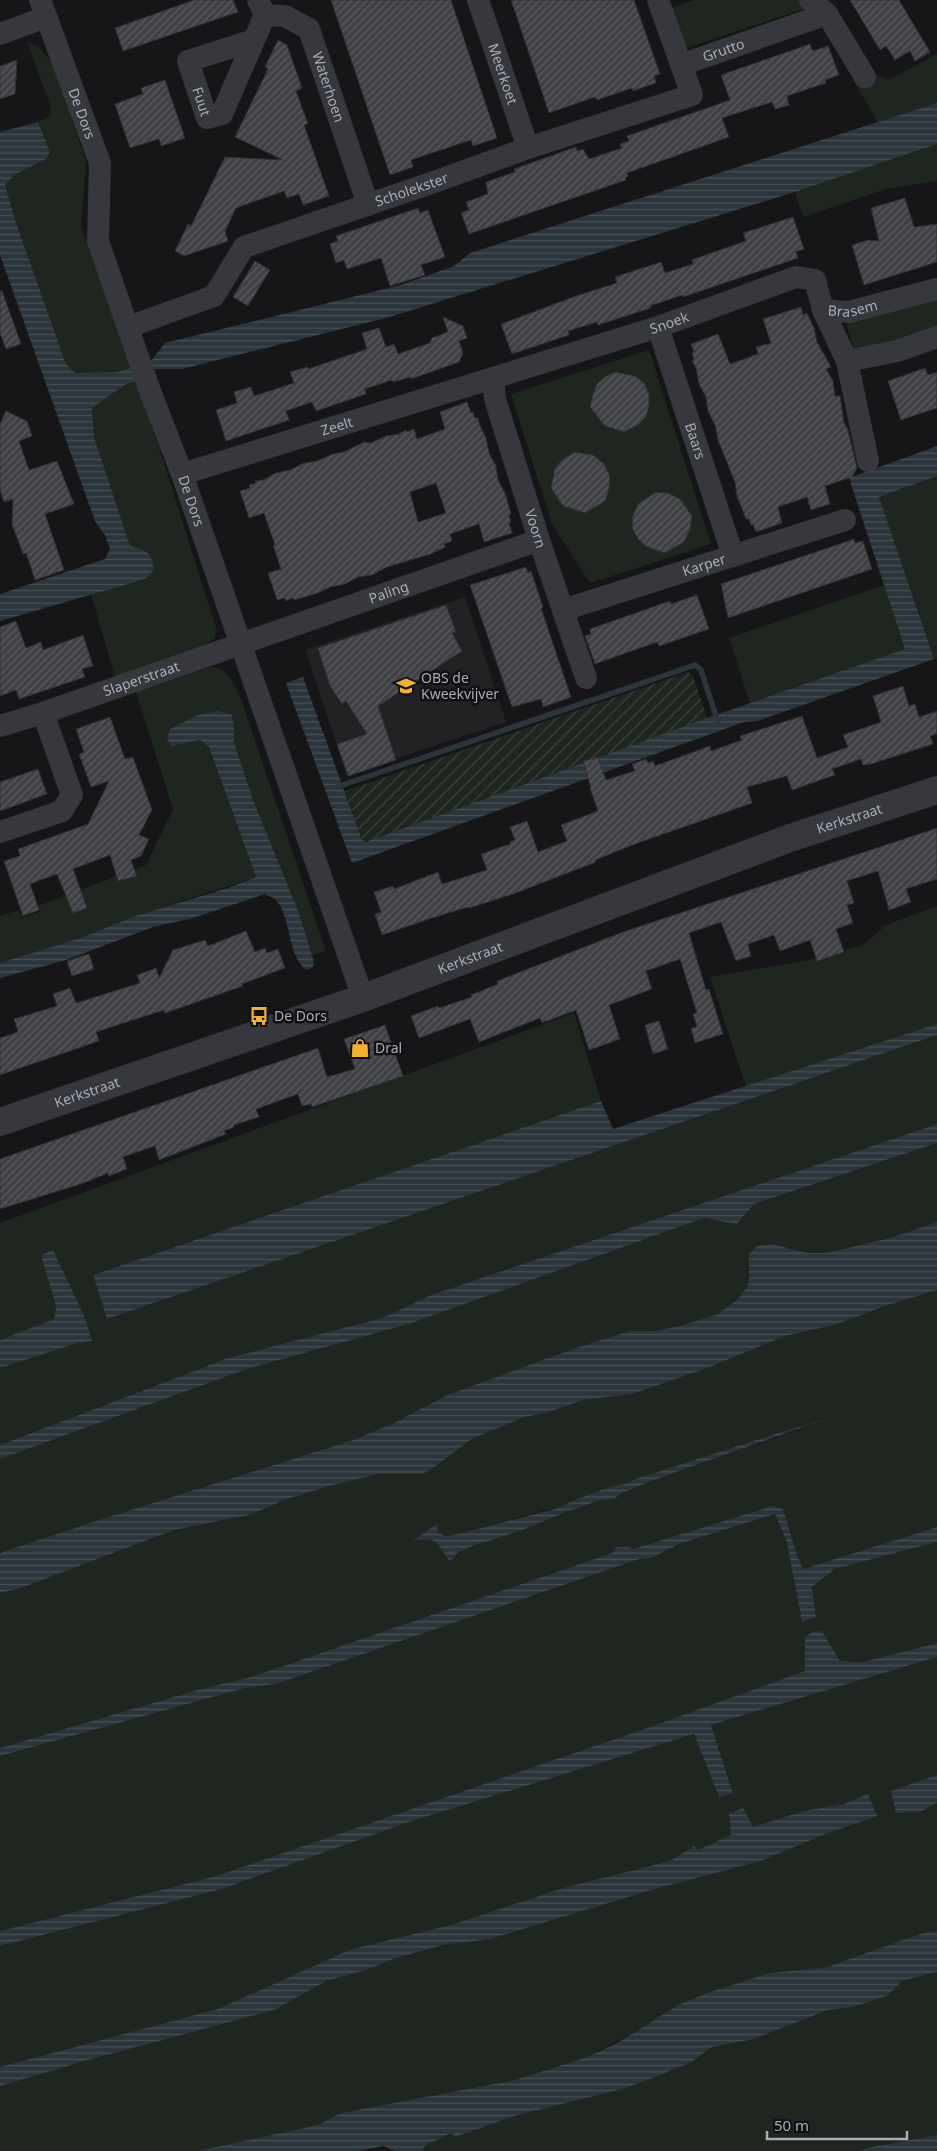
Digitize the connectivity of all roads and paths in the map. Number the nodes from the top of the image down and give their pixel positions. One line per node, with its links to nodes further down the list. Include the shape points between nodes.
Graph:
1 (478, 0): 11 (street, Meerkoet)
2 (810, 0): 6 (street)
3 (663, 1): 9 (street)
4 (262, 8): 8 (street); 12 (street, Waterhoen, via 309,29)
5 (43, 9): 7 (street); 16 (street, De Dors, via 100,163 98,242)
6 (827, 14): 9 (street, Grutto); 10 (street)
7 (0, 34)
8 (254, 40)
9 (681, 65): 11 (street, Scholekster, via 692,95)
10 (865, 76)
11 (528, 148): 12 (street, Scholekster)
12 (368, 205): 16 (street, Scholekster, via 244,247 214,296)
13 (937, 289): 14 (street, Brasem, via 849,312)
14 (823, 310): 15 (street, Snoek, via 815,280 796,277); 18 (street, Brasem)
15 (658, 327): 19 (street, Snoek); 24 (street, Baars)
16 (128, 328): 21 (street, De Dors)
17 (937, 337): 18 (street, via 896,351)
18 (847, 361): 20 (street, Brasem)
19 (494, 379): 21 (street, Zeelt); 23 (street, Voorn, via 495,399)
20 (868, 461)
21 (182, 474): 26 (street, De Dors)
22 (845, 520): 24 (street, Karper)
23 (539, 540): 25 (street, Voorn); 26 (street, Paling)
24 (733, 556): 25 (street, Karper)
25 (563, 610): 27 (street, Voorn)
26 (239, 644): 28 (street, Slaperstraat); 32 (street, De Dors)
27 (586, 678)
28 (43, 713): 29 (street, Slaperstraat); 31 (street, via 72,795 62,811)
29 (0, 726)
30 (937, 790): 32 (street, Kerkstraat, via 790,838)
31 (0, 832)
32 (363, 998): 33 (street, Kerkstraat)
33 (0, 1122)

